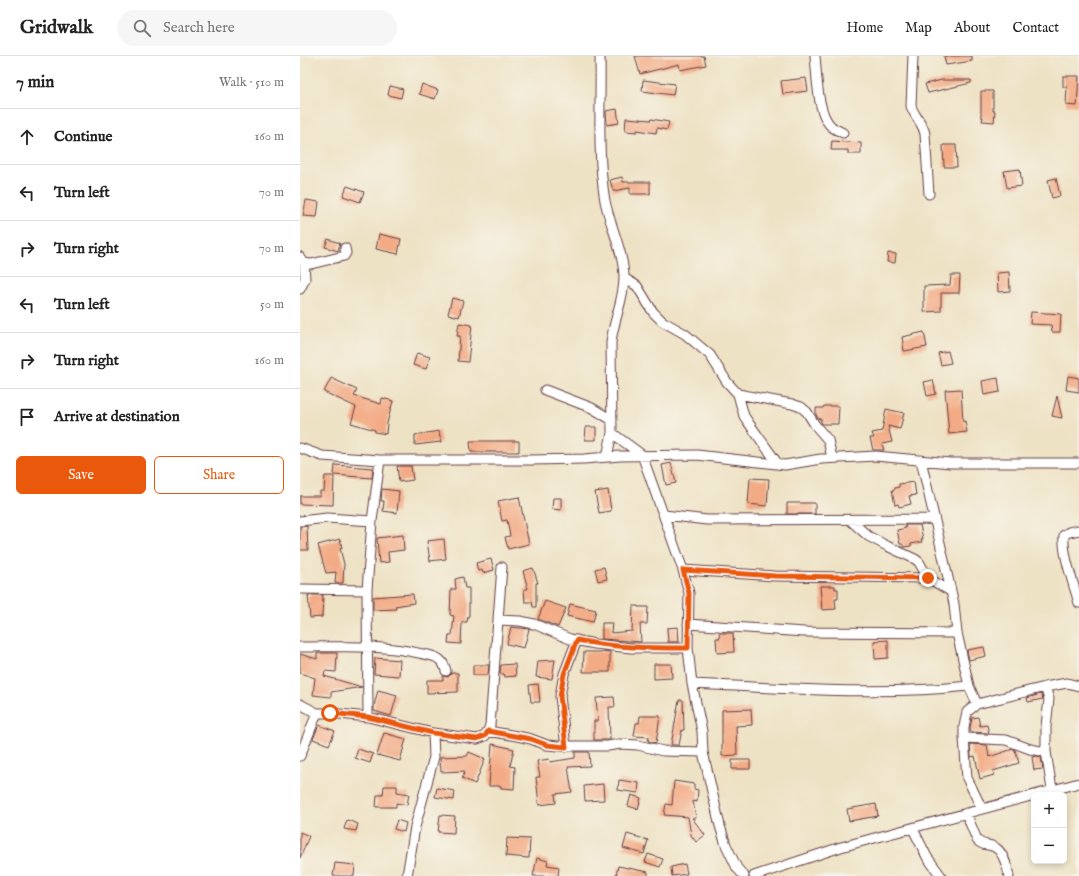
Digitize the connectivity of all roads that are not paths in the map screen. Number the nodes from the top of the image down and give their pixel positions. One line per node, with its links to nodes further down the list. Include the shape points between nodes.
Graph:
1 (600, 56): 8 (street, via 599,120 603,183)
2 (815, 56): 4 (street, via 821,106 832,127)
3 (913, 56): 5 (street, via 910,106 924,126)
4 (844, 133)
5 (929, 194)
6 (345, 248): 7 (street, via 344,256 312,264)
7 (302, 260): 9 (street, via 306,279)
8 (624, 278): 11 (street, via 637,286 653,312 662,321 685,334 710,355); 12 (street, via 613,329)
9 (300, 289)
10 (545, 390): 12 (street, via 592,408)
11 (738, 394): 17 (street, via 801,407 828,440); 21 (street, via 744,416)
12 (612, 420): 13 (street)
13 (612, 433): 15 (street); 16 (street)
14 (300, 448): 18 (street, via 322,456)
15 (642, 455): 16 (street); 21 (street, via 697,455); 22 (street)
16 (607, 457): 18 (street)
17 (832, 458): 19 (street, via 876,456); 21 (street)
18 (380, 460): 26 (street)
19 (921, 460): 20 (street, via 950,463); 23 (street)
20 (1079, 463)
21 (778, 464)
22 (664, 515): 24 (street, via 707,520); 29 (street)
23 (934, 519): 24 (street); 33 (street)
24 (850, 520): 30 (street, via 868,536 915,559)
25 (300, 521): 26 (street, via 327,518)
26 (372, 521): 32 (street)
27 (1079, 530): 34 (street, via 1064,535 1064,540)
28 (502, 568): 35 (street)
29 (683, 570): 30 (street, via 775,576); 36 (street, via 689,593)
30 (928, 578): 33 (street)
31 (300, 589): 32 (street)
32 (367, 590): 39 (street)
33 (950, 591): 37 (street)
34 (1079, 602)
35 (498, 620): 38 (street, via 534,624); 51 (street)
36 (688, 624): 37 (street, via 804,632); 41 (street)
37 (957, 633): 44 (street)
38 (577, 640): 41 (street, via 631,648); 54 (street, via 564,674 560,696)
39 (368, 646): 40 (street); 42 (street, via 435,657 441,660); 50 (street)
40 (300, 647)
41 (688, 648): 43 (street)
42 (446, 671)
43 (692, 684): 44 (street, via 865,691); 55 (street, via 702,731)
44 (969, 686): 48 (street)
45 (1079, 686): 46 (street, via 1067,683)
46 (1046, 687): 48 (street); 56 (street, via 1049,699)
47 (300, 704): 49 (street)
48 (977, 704): 53 (street, via 967,712)
49 (317, 713): 50 (street); 57 (street)
50 (368, 717): 52 (street)
51 (488, 731): 52 (street, via 485,736 477,739); 54 (street)
52 (433, 733): 63 (street, via 434,757 415,827)
53 (964, 738): 56 (street, via 1006,740); 60 (street, via 967,778)
54 (566, 747): 55 (street, via 620,744 664,751)
55 (703, 752): 64 (street, via 726,845 737,868)
56 (1046, 752): 59 (street)
57 (300, 756)
58 (1079, 783): 59 (street)
59 (1052, 789): 60 (street)
60 (982, 809): 61 (street)
61 (966, 813): 62 (street); 67 (street, via 977,840 980,844 998,850)
62 (913, 828): 65 (street, via 841,847); 66 (street, via 927,857)
63 (407, 876)
64 (744, 876)
65 (754, 876)
66 (941, 876)
67 (1009, 876)

